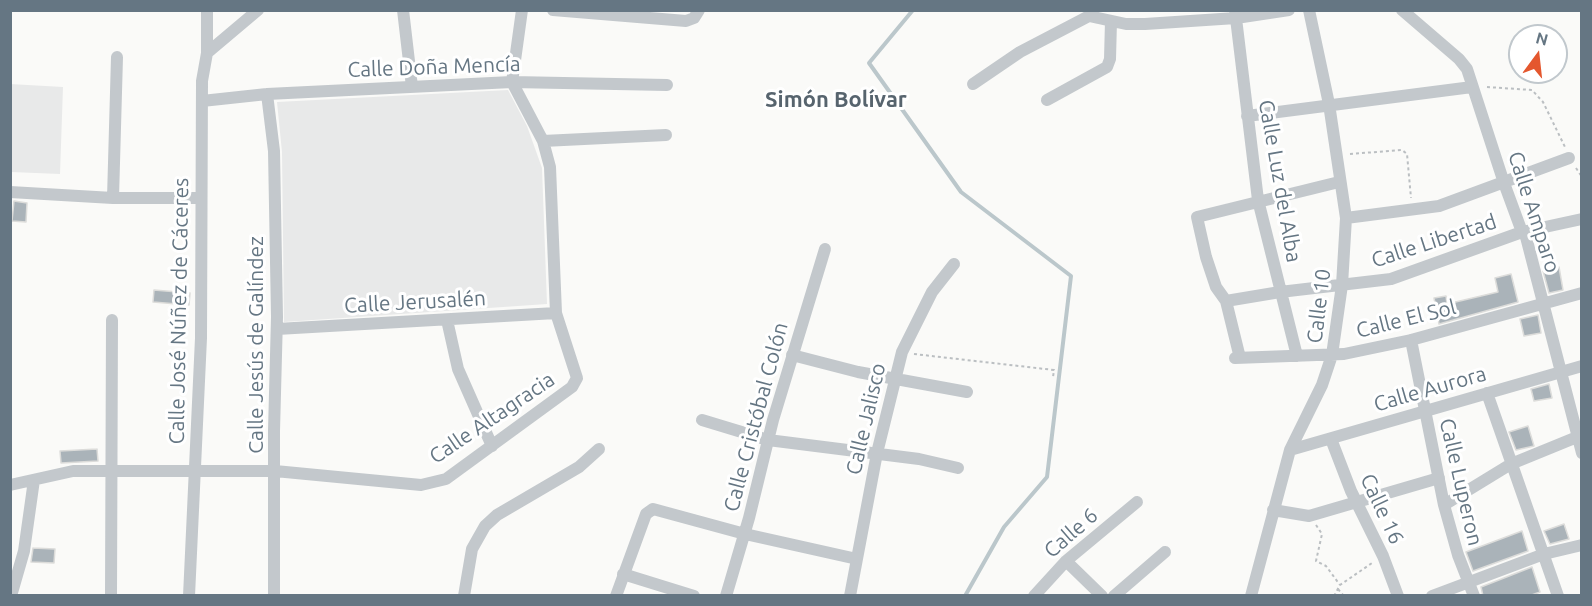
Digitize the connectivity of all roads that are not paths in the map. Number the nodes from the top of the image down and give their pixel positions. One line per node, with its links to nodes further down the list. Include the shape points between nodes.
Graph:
1 (207, 10): 13 (street, Calle José Núñez de Cáceres)
2 (258, 10): 13 (street)
3 (522, 10): 15 (street)
4 (553, 10): 10 (street)
5 (1289, 10): 11 (street)
6 (1309, 10): 23 (street, Calle 10)
7 (1402, 10): 19 (street, Calle Amparo, via 1460,59)
8 (699, 11): 10 (street, via 686,21)
9 (402, 13): 18 (street)
10 (622, 14)
11 (1236, 14): 12 (street, via 1145,24); 24 (street, Calle Luz del Alba)
12 (1111, 21): 16 (street, via 1089,16 1005,61); 22 (street, via 1107,67)
13 (207, 53): 21 (street, Calle José Núñez de Cáceres)
14 (117, 57): 31 (street)
15 (512, 82): 17 (street, Calle Doña Mencía); 18 (street, Calle Doña Mencía); 26 (street, Calle Altagracia)
16 (973, 84)
17 (667, 86)
18 (412, 87): 20 (street, Calle Doña Mencía)
19 (1472, 87): 23 (street); 29 (street, Calle Amparo)
20 (267, 94): 21 (street, Calle Doña Mencía); 47 (street, Calle Jesús de Galíndez, via 274,151)
21 (202, 100): 32 (street, Calle José Núñez de Cáceres)
22 (1047, 100)
23 (1329, 104): 24 (street); 28 (street, Calle 10)
24 (1247, 116): 33 (street, Calle Luz del Alba)
25 (666, 135): 26 (street)
26 (543, 141): 44 (street, Calle Altagracia, via 550,166)
27 (1569, 158): 29 (street)
28 (1339, 182): 33 (street); 34 (street, Calle 10)
29 (1504, 183): 34 (street, via 1439,206); 36 (street, Calle Amparo)
30 (10, 192): 31 (street)
31 (113, 198): 32 (street)
32 (200, 198): 70 (street, Calle José Núñez de Cáceres, via 201,338)
33 (1258, 200): 40 (street, Calle Luz del Alba); 42 (street, via 1198,216 1212,277)
34 (1346, 218): 39 (street, Calle 10)
35 (1581, 219): 36 (street, Calle Libertad)
36 (1522, 232): 39 (street, Calle Libertad, via 1391,279); 43 (street, Calle Amparo)
37 (825, 249): 49 (street, Calle Cristóbal Colón)
38 (954, 264): 54 (street, Calle Jalisco, via 932,292 902,352)
39 (1342, 285): 40 (street, Calle Libertad); 50 (street, Calle 10)
40 (1280, 291): 42 (street, Calle Libertad); 51 (street, Calle Luz del Alba)
41 (1581, 293): 43 (street, Calle El Sol)
42 (1226, 301): 51 (street, Calle El Sol, via 1238,358)
43 (1543, 305): 48 (street, Calle El Sol); 53 (street, Calle Amparo)
44 (556, 314): 46 (street, Calle Jerusalén); 62 (street, Calle Altagracia, via 578,378 576,383)
45 (112, 320): 69 (street)
46 (447, 320): 47 (street, Calle Jerusalén); 62 (street, via 458,369)
47 (277, 329): 71 (street, Calle Jesús de Galíndez)
48 (1411, 340): 50 (street, Calle El Sol); 57 (street, Calle Luperon)
49 (792, 355): 54 (street); 61 (street, Calle Cristóbal Colón)
50 (1332, 355): 51 (street, Calle El Sol); 64 (street, Calle 10)
51 (1297, 356)
52 (1581, 366): 53 (street, Calle Aurora)
53 (1560, 373): 56 (street, Calle Aurora); 59 (street, Calle Amparo)
54 (894, 378): 55 (street); 65 (street, Calle Jalisco)
55 (967, 392)
56 (1487, 393): 57 (street, Calle Aurora); 67 (street)
57 (1424, 412): 60 (street, Calle Aurora); 72 (street, Calle Luperon)
58 (702, 420): 61 (street)
59 (1579, 436): 66 (street, Calle Amparo); 67 (street)
60 (1331, 439): 64 (street, Calle Aurora); 76 (street, Calle 16)
61 (768, 440): 65 (street); 79 (street, Calle Cristóbal Colón)
62 (492, 446): 71 (street, Calle Altagracia, via 446,478 421,485)
63 (599, 449): 91 (street, via 579,467 485,526 472,549)
64 (1290, 450): 78 (street, Calle 10)
65 (877, 453): 68 (street); 83 (street, Calle Jalisco)
66 (1581, 453)
67 (1511, 464): 77 (street); 82 (street)
68 (958, 468)
69 (111, 471): 70 (street, Calle Altagracia); 73 (street, Calle Altagracia, via 73,471); 88 (street)
70 (196, 471): 71 (street, Calle Altagracia); 89 (street, Calle José Núñez de Cáceres)
71 (275, 471): 90 (street, Calle Jesús de Galíndez)
72 (1439, 478): 76 (street); 77 (street, Calle Luperon)
73 (34, 480): 74 (street, Calle Altagracia); 87 (street, via 24,551)
74 (10, 484)
75 (1137, 502): 84 (street, Calle 6)
76 (1358, 503): 78 (street, via 1309,516); 100 (street, Calle 16)
77 (1444, 505): 86 (street, Calle Luperon)
78 (1273, 510): 99 (street, Calle 10)
79 (745, 534): 83 (street); 85 (street, via 649,510); 94 (street, Calle Cristóbal Colón)
80 (1581, 545): 82 (street)
81 (1165, 552): 98 (street)
82 (1544, 554): 86 (street); 103 (street)
83 (857, 559): 95 (street, Calle Jalisco)
84 (1066, 561): 96 (street, Calle 6); 97 (street)
85 (623, 574): 92 (street); 93 (street)
86 (1468, 582): 101 (street); 102 (street, Calle Luperon)
87 (11, 596)
88 (111, 596)
89 (189, 596)
90 (274, 596)
91 (464, 596)
92 (616, 596)
93 (694, 596)
94 (726, 596)
95 (850, 596)
96 (1034, 596)
97 (1102, 596)
98 (1114, 596)
99 (1251, 596)
100 (1398, 596)
101 (1432, 596)
102 (1474, 596)
103 (1558, 596)

